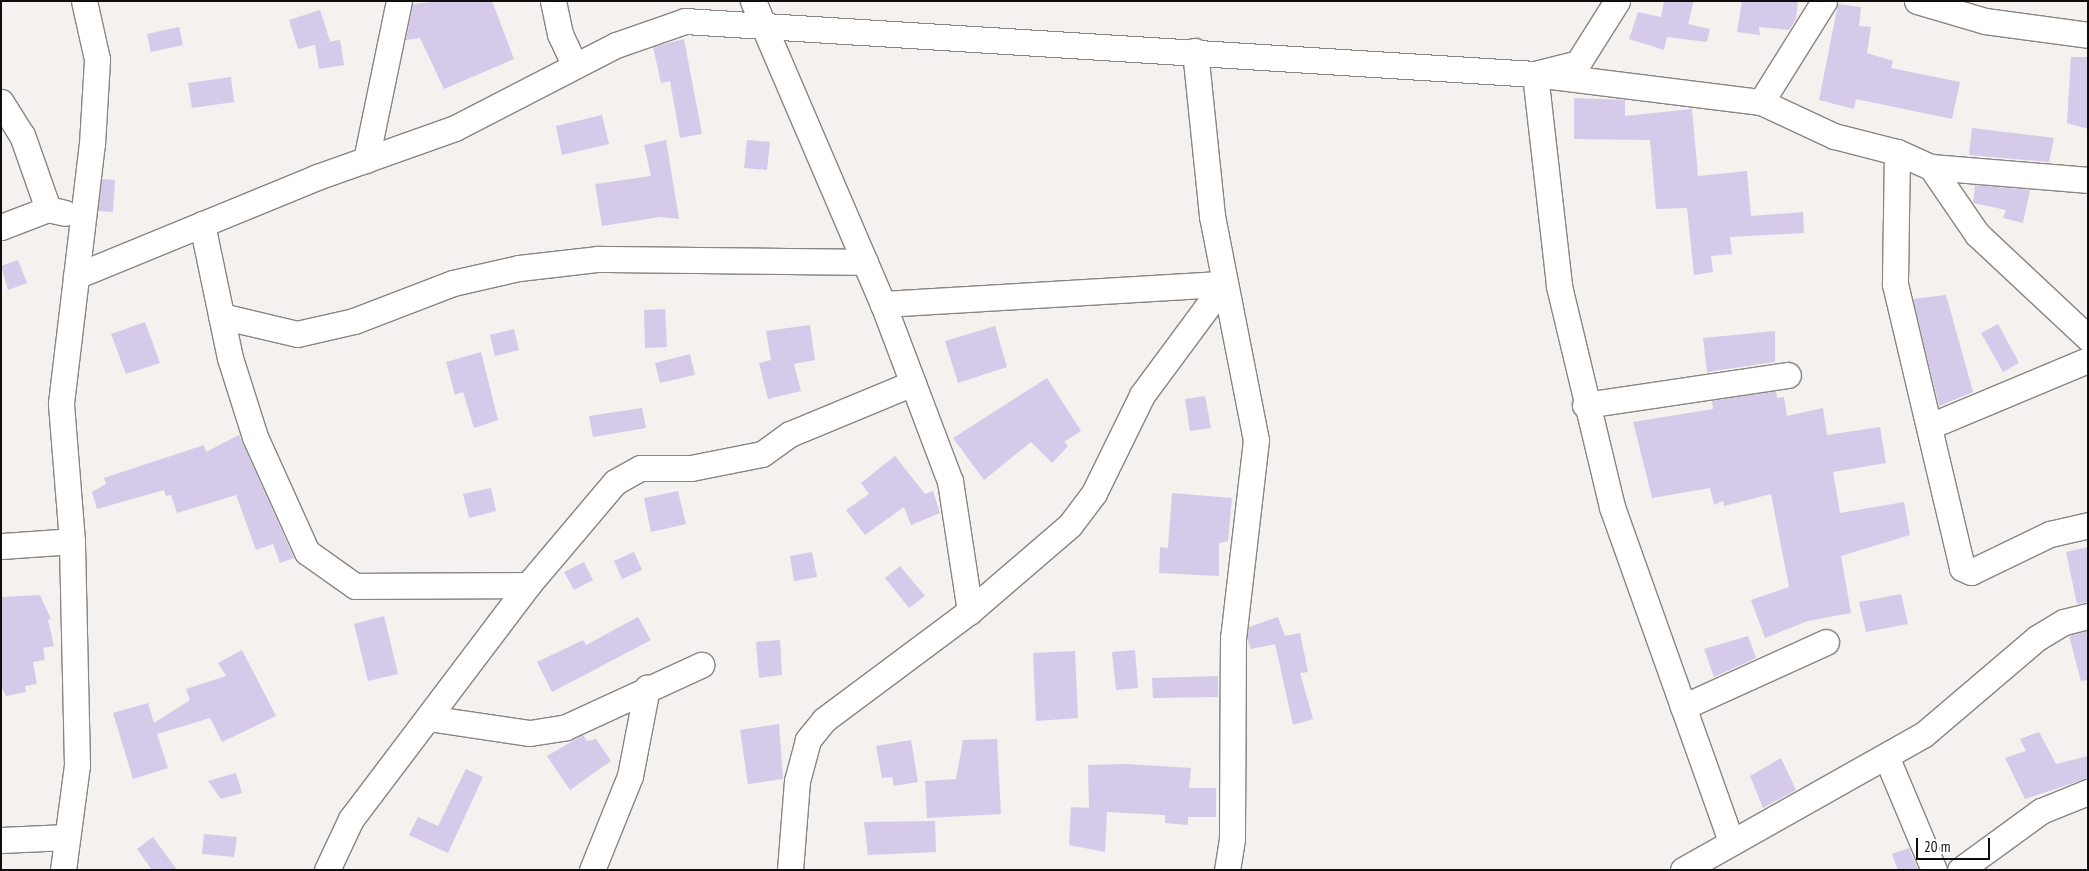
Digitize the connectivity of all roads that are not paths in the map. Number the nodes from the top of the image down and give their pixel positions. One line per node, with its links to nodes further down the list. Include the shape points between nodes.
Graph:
1 (84, 1): 20 (street, via 96,59)
2 (400, 1): 16 (street)
3 (553, 1): 11 (street, via 560,34)
4 (753, 1): 8 (street)
5 (1617, 1): 12 (street, via 1578,63)
6 (1824, 1): 14 (street)
7 (1918, 1): 9 (street, via 1985,21)
8 (765, 25): 10 (street); 11 (street, via 685,21 616,45); 23 (street)
9 (2088, 35)
10 (1195, 52): 12 (street); 25 (street)
11 (575, 66): 16 (street, via 456,128)
12 (1535, 74): 14 (street); 32 (street, via 1559,286)
13 (1, 102): 19 (street, via 22,135)
14 (1761, 102): 15 (street, via 1834,136)
15 (1897, 152): 17 (street); 33 (street, via 1895,284 1907,348)
16 (366, 160): 21 (street)
17 (1931, 167): 18 (street); 28 (street, via 1977,234)
18 (2088, 180)
19 (48, 209): 20 (street); 22 (street)
20 (83, 217): 24 (street)
21 (202, 224): 24 (street); 27 (street)
22 (1, 227)
23 (866, 262): 26 (street); 27 (street, via 598,259 519,268 453,283 354,321 297,334)
24 (76, 276): 35 (street, via 61,403)
25 (1224, 284): 26 (street); 38 (street, via 1142,395 1094,493 1070,525); 54 (street, via 1256,440 1233,638 1232,839)
26 (883, 304): 31 (street)
27 (221, 316): 37 (street, via 255,437 307,552 355,586)
28 (2088, 338)
29 (2088, 360): 33 (street)
30 (1788, 375): 32 (street)
31 (913, 383): 37 (street, via 790,434 762,454 691,468 640,468 615,482 593,504); 38 (street, via 950,481)
32 (1585, 405): 43 (street, via 1612,507)
33 (1930, 426): 34 (street, via 1965,571 1971,572 2050,534)
34 (2088, 525)
35 (72, 541): 36 (street); 47 (street, via 77,765)
36 (1, 546)
37 (528, 584): 44 (street)
38 (970, 611): 53 (street, via 824,720 808,740 797,780)
39 (2088, 616): 45 (street, via 2064,622 2036,638 1922,735)
40 (1826, 642): 43 (street)
41 (701, 666): 42 (street)
42 (647, 688): 44 (street, via 566,727 530,733); 52 (street, via 630,776)
43 (1683, 707): 49 (street)
44 (428, 718): 51 (street, via 351,819)
45 (1886, 756): 49 (street); 56 (street)
46 (2088, 792): 57 (street, via 2041,811)
47 (67, 837): 48 (street); 50 (street)
48 (1, 840)
49 (1731, 842): 55 (street)
50 (63, 870)
51 (327, 870)
52 (592, 870)
53 (790, 870)
54 (1227, 870)
55 (1682, 870)
56 (1934, 870)
57 (1960, 870)

